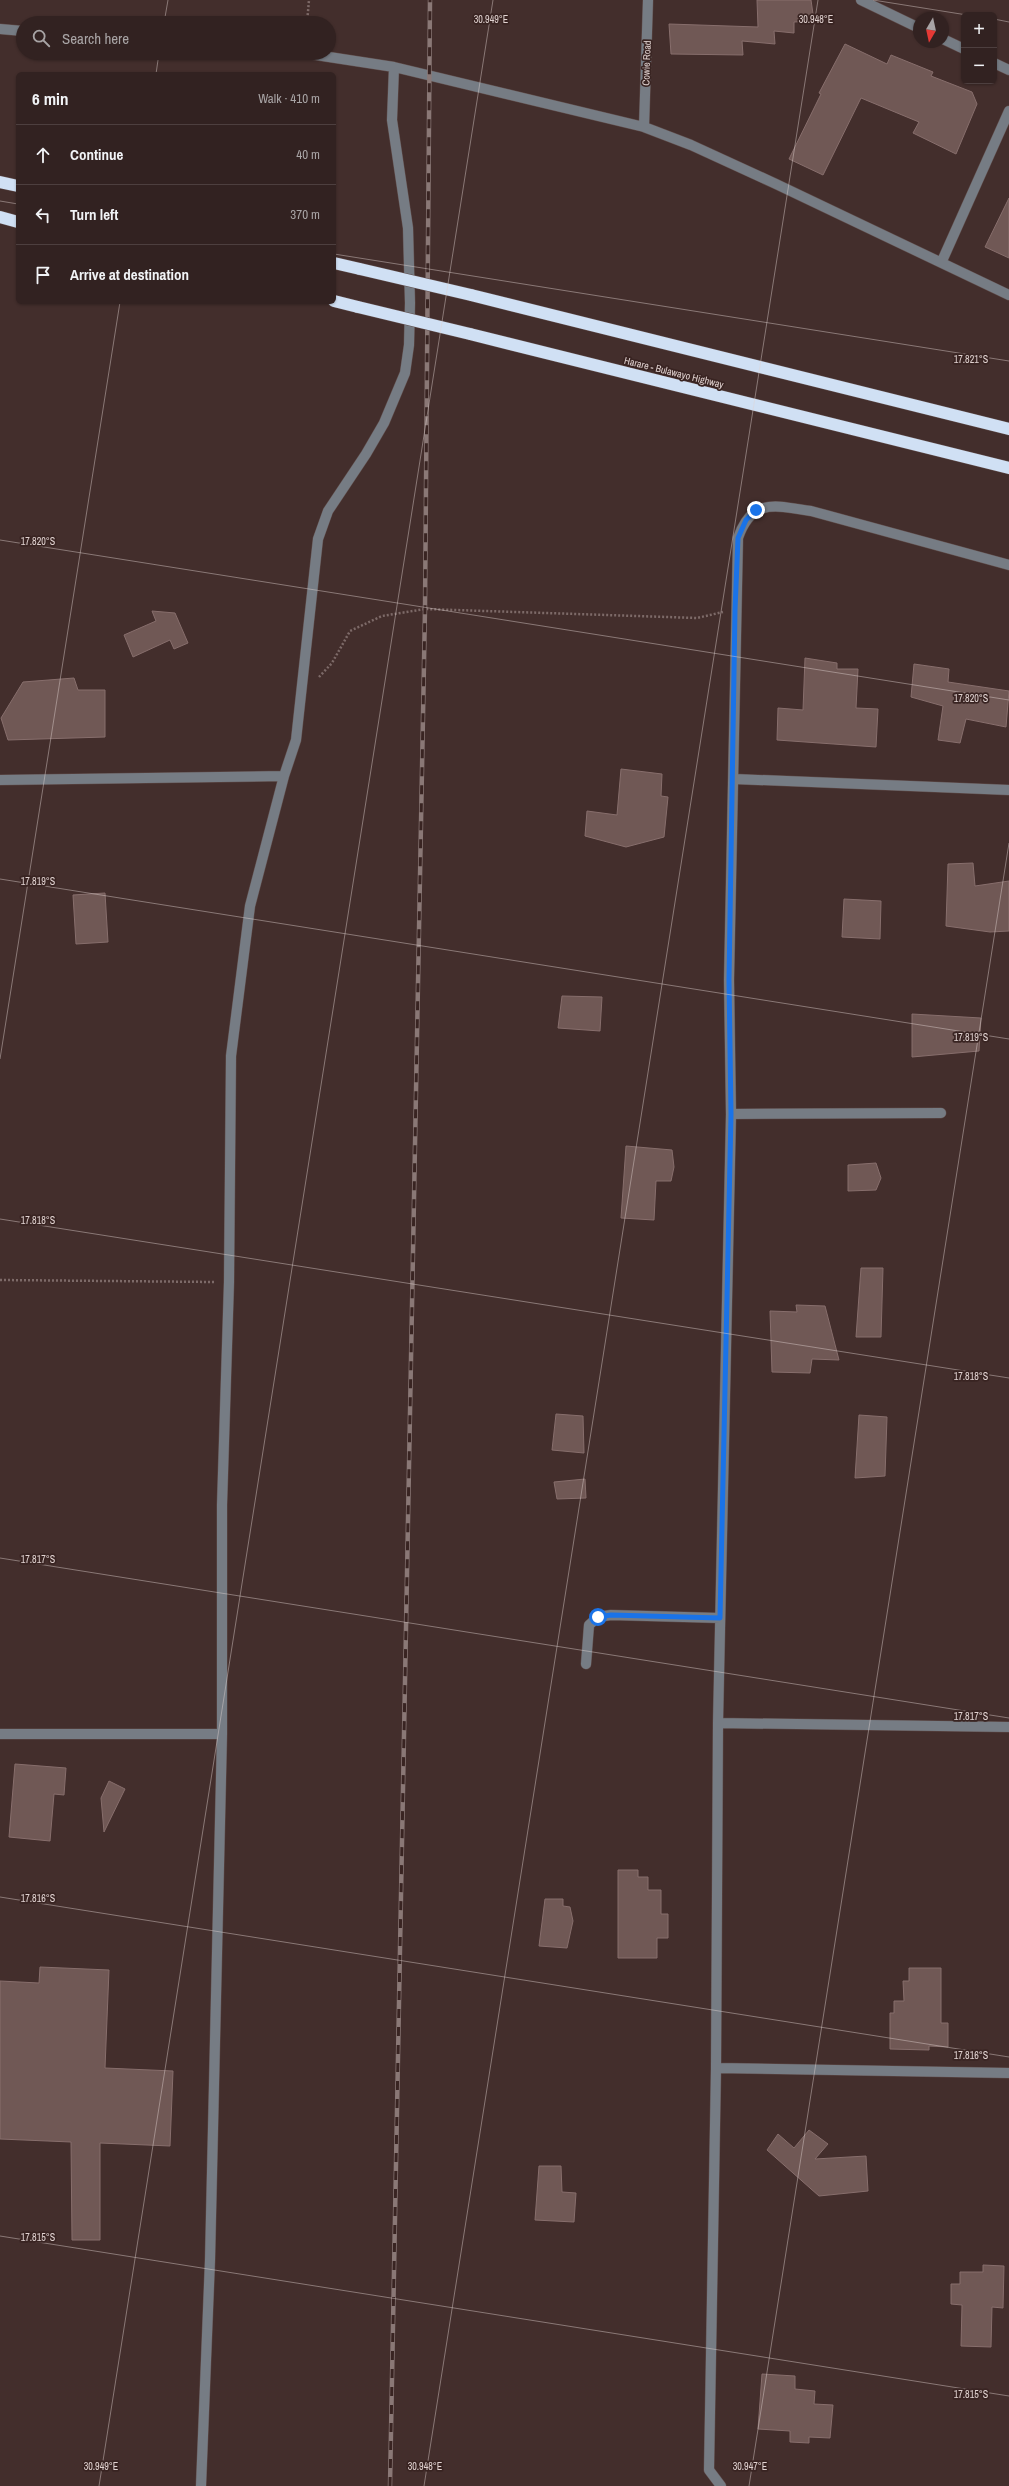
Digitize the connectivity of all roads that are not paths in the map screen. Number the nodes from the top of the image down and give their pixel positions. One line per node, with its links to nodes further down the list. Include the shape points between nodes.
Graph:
1 (648, 0): 13 (street, Cowie Road)
2 (861, 0): 3 (street)
3 (913, 25)
4 (0, 29): 5 (street)
5 (16, 30)
6 (949, 42): 7 (street)
7 (962, 48)
8 (336, 58): 10 (street)
9 (997, 64): 11 (street)
10 (394, 67): 13 (street); 25 (street, via 392,120 408,228 410,303 406,366 384,423 321,527 296,740)
11 (1009, 70)
12 (1009, 111): 18 (street)
13 (644, 127): 18 (street, via 712,154)
14 (0, 182): 15 (highway)
15 (16, 186)
16 (0, 217): 17 (highway)
17 (16, 221)
18 (942, 261): 20 (street)
19 (336, 263): 22 (highway, bridge)
20 (1009, 294)
21 (336, 302): 23 (highway, Harare - Bulawayo Highway, bridge)
22 (1009, 429)
23 (1009, 468)
24 (1009, 565): 26 (street, via 811,511 764,508 751,514 738,538)
25 (284, 776): 27 (street); 36 (street, via 250,906 231,1056 230,1282 222,1505)
26 (734, 779): 28 (street); 30 (street, via 729,980)
27 (0, 780)
28 (1009, 790)
29 (941, 1113): 30 (street)
30 (731, 1114): 31 (street)
31 (720, 1618): 32 (street, via 611,1615 598,1617 589,1625); 33 (street)
32 (586, 1664)
33 (718, 1723): 34 (street); 37 (street)
34 (1009, 1727)
35 (0, 1734): 36 (street)
36 (222, 1734): 39 (street, via 210,2260)
37 (716, 2068): 38 (street); 40 (street, via 709,2470)
38 (1009, 2073)
39 (201, 2486)
40 (721, 2486)

